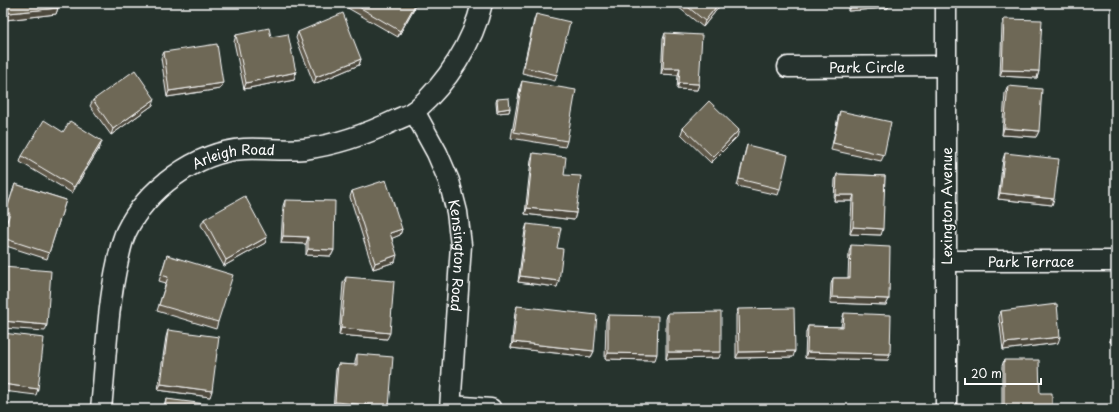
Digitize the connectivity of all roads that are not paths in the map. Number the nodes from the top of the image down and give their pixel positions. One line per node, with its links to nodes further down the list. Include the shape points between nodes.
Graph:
1 (482, 3): 5 (street, Arleigh Road, via 479,17 465,47 442,83)
2 (946, 3): 3 (street, Lexington Avenue)
3 (946, 66): 4 (street, Park Circle); 6 (street, Lexington Avenue)
4 (788, 67)
5 (414, 111): 8 (street, Kensington Road, via 449,181 457,212 461,245); 9 (street, Arleigh Road, via 376,129 334,143 303,149 242,149 211,157 178,172 160,186 137,213 125,233 113,283)
6 (946, 261): 7 (street, Park Terrace); 11 (street, Lexington Avenue)
7 (1116, 261)
8 (451, 407): 10 (street)
9 (101, 409)
10 (491, 409)
11 (946, 409)

